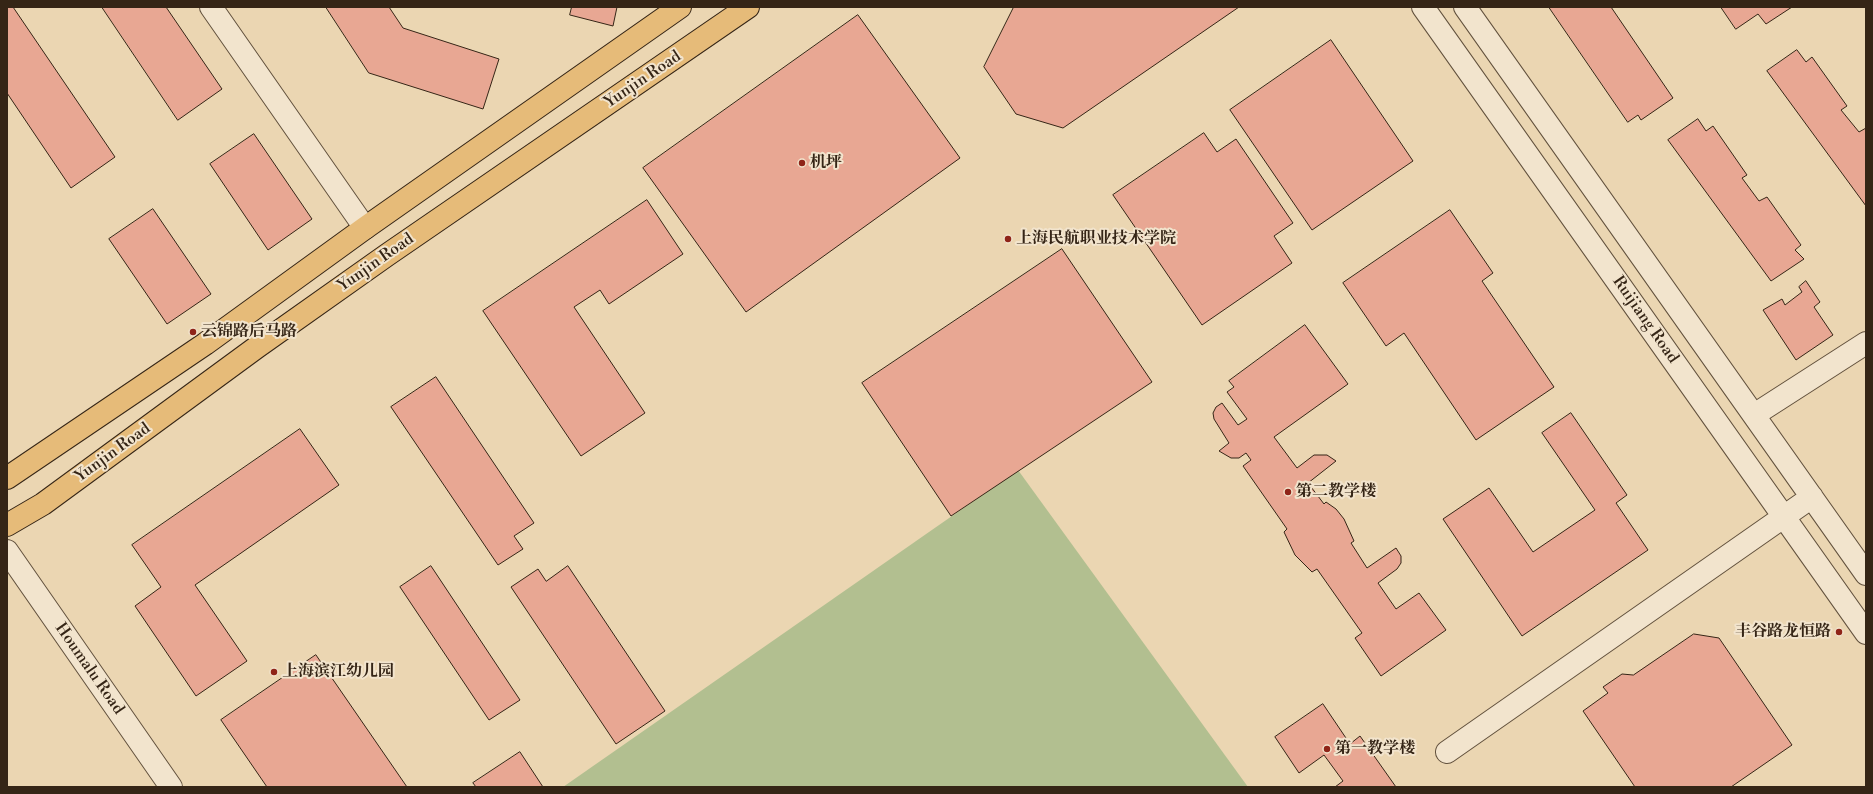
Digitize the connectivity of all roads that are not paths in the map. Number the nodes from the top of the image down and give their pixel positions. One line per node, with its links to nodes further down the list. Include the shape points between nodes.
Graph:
1 (211, 7): 6 (street)
2 (680, 7): 6 (main road)
3 (748, 7): 12 (main road, Yunjin Road, via 387,255 43,504)
4 (1423, 7): 11 (street, Ruijiang Road)
5 (1465, 7): 8 (street)
6 (365, 228): 9 (main road, via 205,344)
7 (1866, 343): 8 (street)
8 (1754, 415): 10 (street)
9 (7, 478)
10 (1812, 497): 11 (street); 14 (street)
11 (1784, 516): 15 (street, Ruijiang Road); 16 (street)
12 (7, 525)
13 (7, 551): 17 (street, Houmalu Road)
14 (1866, 574)
15 (1866, 633)
16 (1447, 752)
17 (171, 787)

